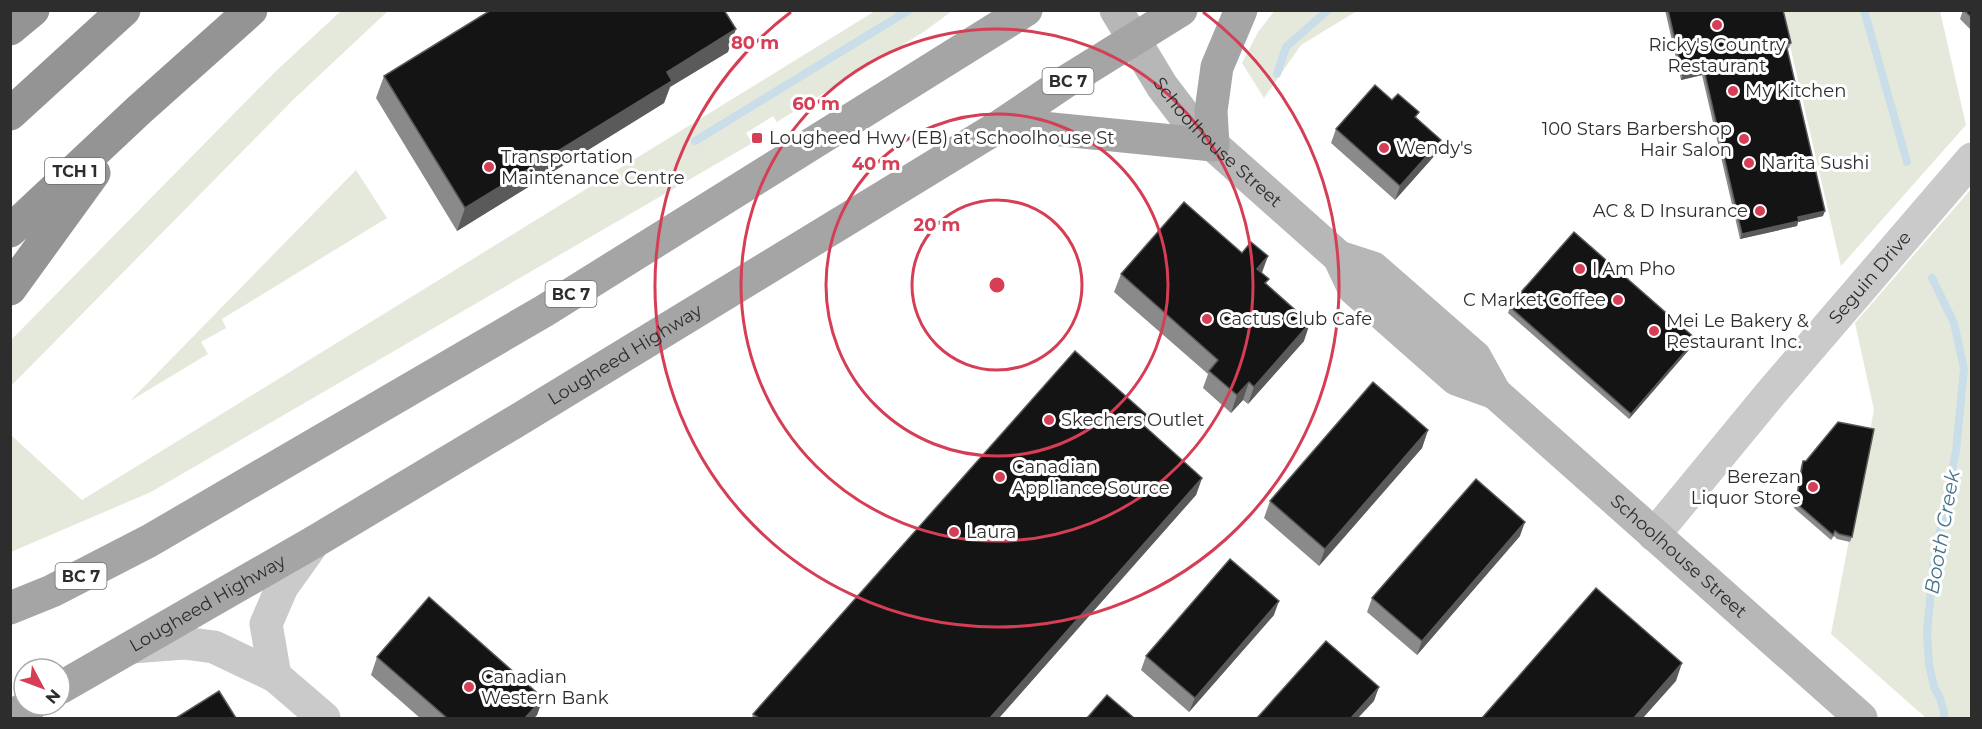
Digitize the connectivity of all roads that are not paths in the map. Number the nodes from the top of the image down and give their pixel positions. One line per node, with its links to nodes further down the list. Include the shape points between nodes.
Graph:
1 (33, 10): 9 (highway)
2 (123, 10): 12 (highway)
3 (251, 10): 11 (highway, TCH 1)
4 (1026, 10): 8 (main road, BC 7)
5 (1116, 10): 10 (main road, Schoolhouse Street)
6 (1181, 10): 10 (main road, Lougheed Highway / BC 7)
7 (1241, 10): 14 (main road, via 1217,67 1211,111)
8 (989, 22): 20 (main road, BC 7, via 544,311 149,541)
9 (10, 29)
10 (1134, 40): 13 (main road, Lougheed Highway / BC 7); 14 (main road, Schoolhouse Street, via 1162,86)
11 (139, 111): 16 (highway, TCH 1); 17 (highway)
12 (10, 114)
13 (1003, 124): 14 (main road); 19 (main road, Lougheed Highway / BC 7)
14 (1213, 145): 18 (main road, Schoolhouse Street, via 1339,257 1373,268 1475,357 1495,393)
15 (1971, 159): 18 (street, Seguin Drive)
16 (10, 231)
17 (10, 289)
18 (1654, 534): 25 (main road, Schoolhouse Street)
19 (314, 542): 21 (main road, Lougheed Highway / BC 7); 22 (street, via 282,587 266,624)
20 (10, 608)
21 (132, 647): 22 (street, via 184,643 214,647); 23 (main road, Lougheed Highway / BC 7)
22 (275, 676): 24 (street)
23 (72, 681)
24 (324, 718)
25 (1861, 718)

